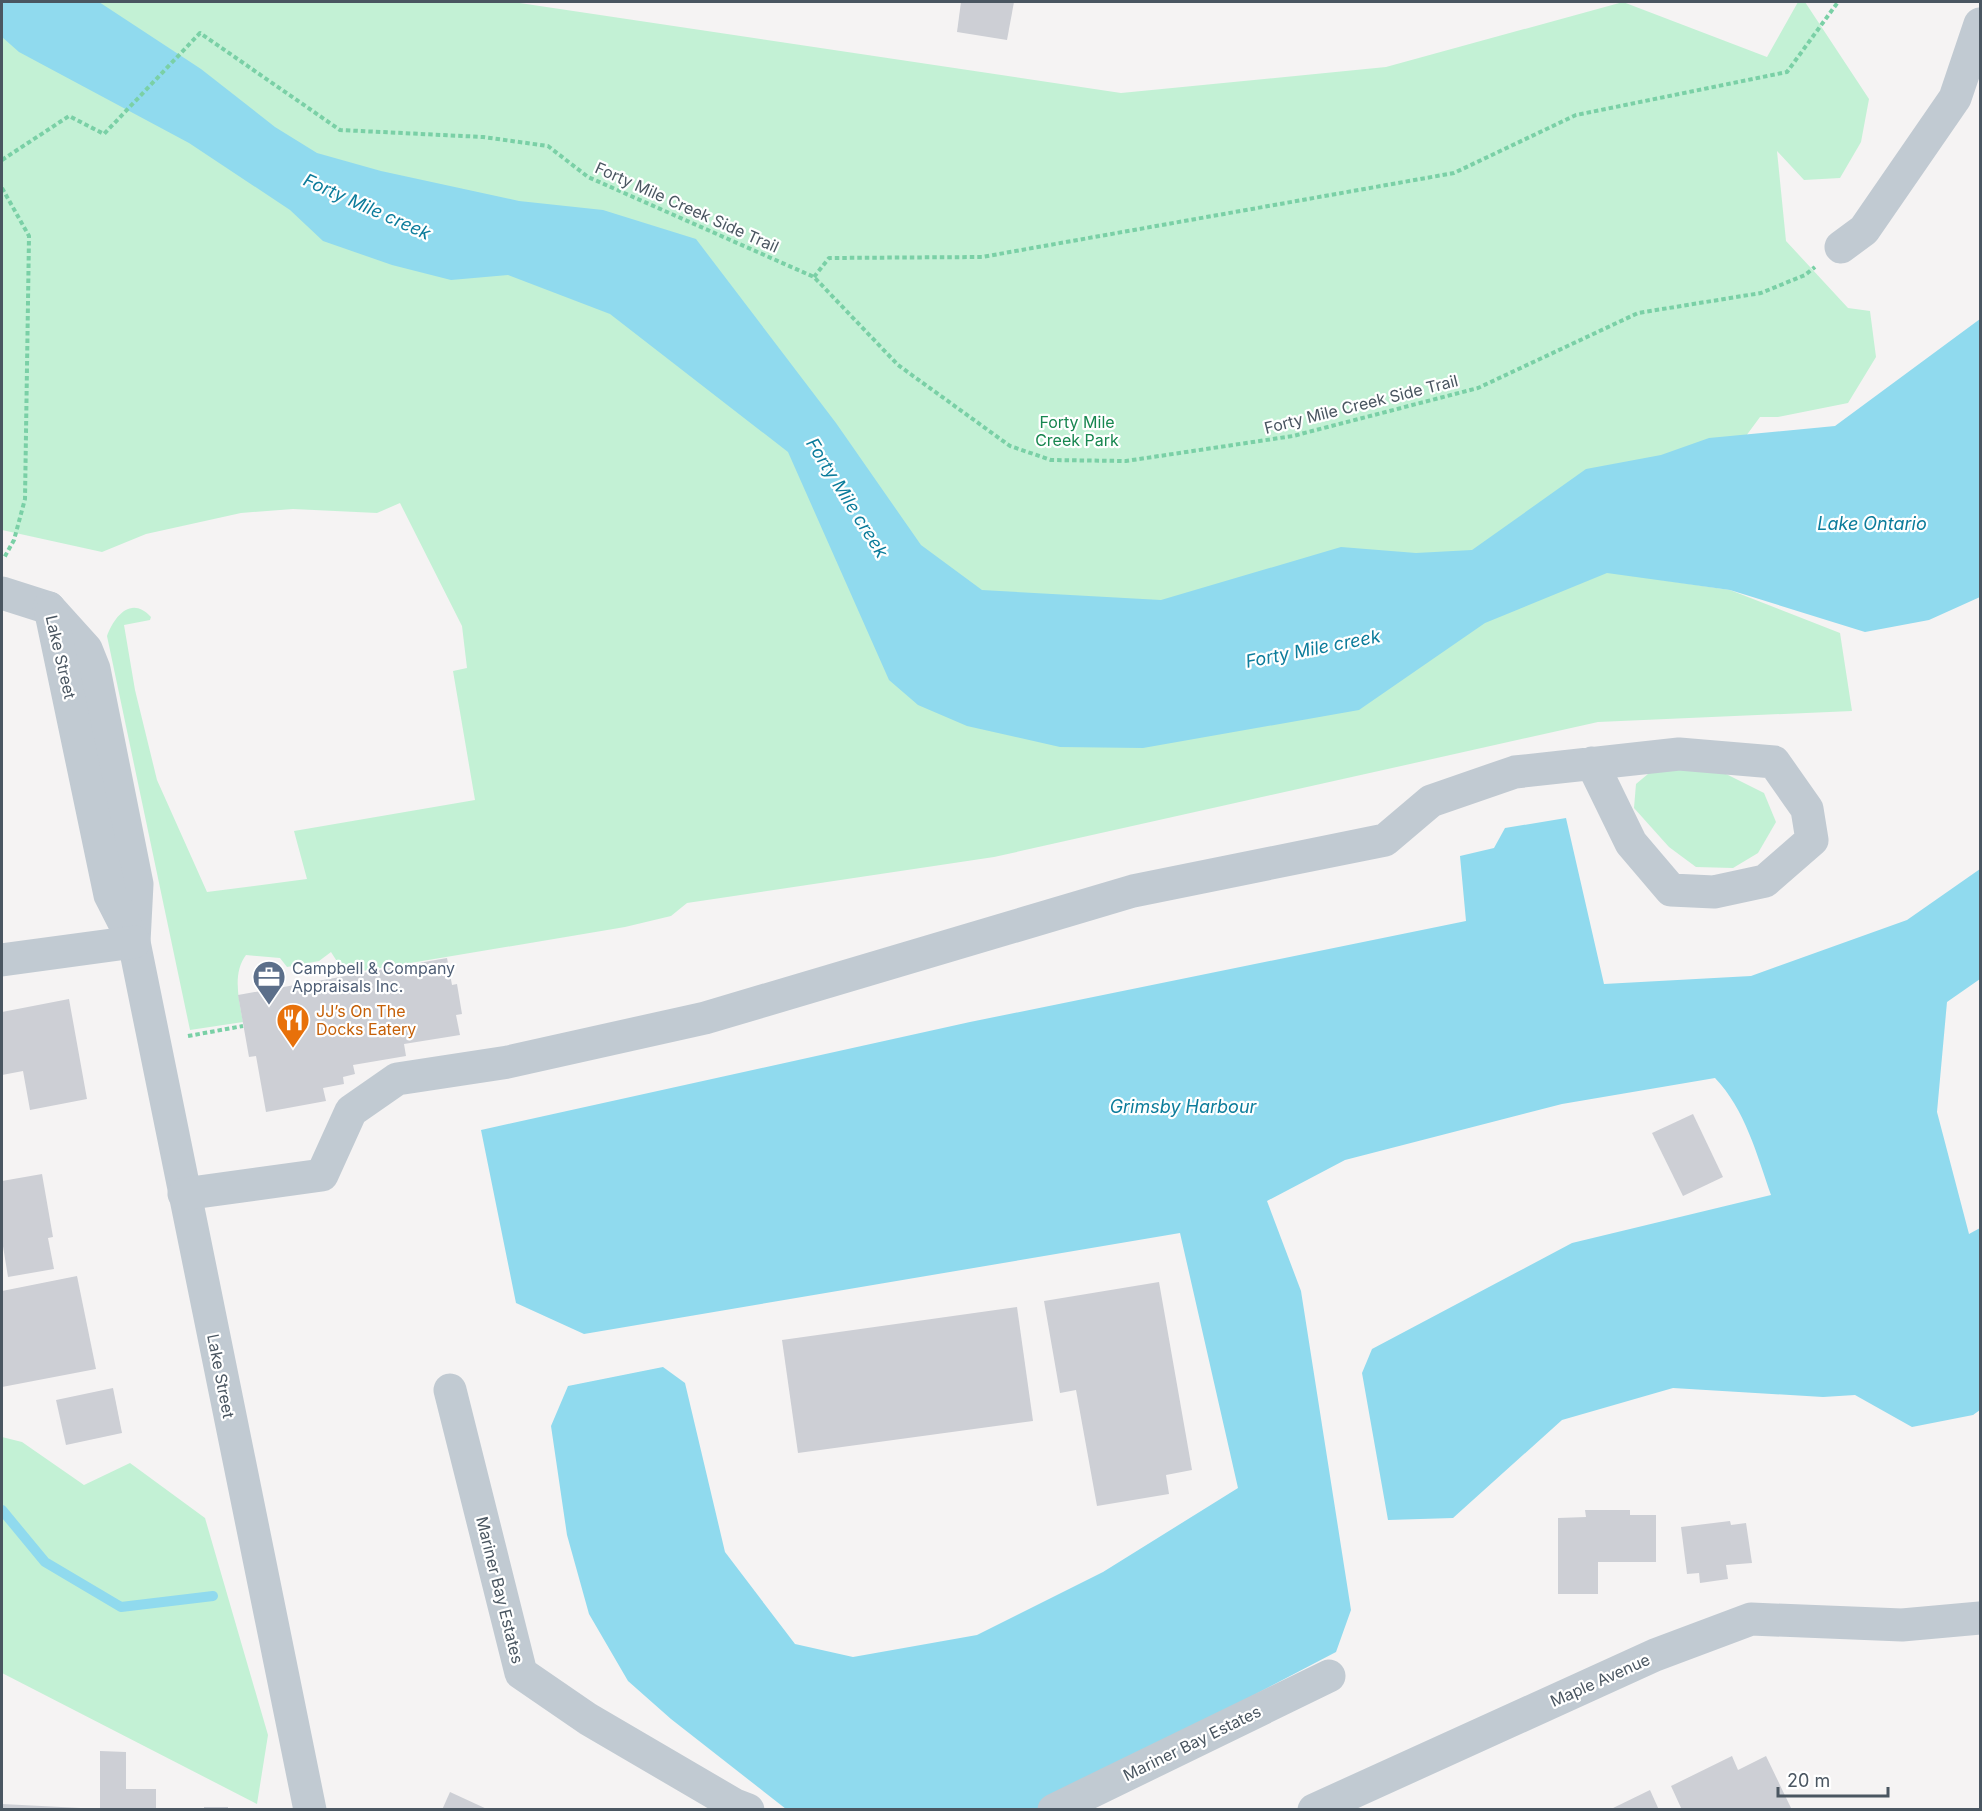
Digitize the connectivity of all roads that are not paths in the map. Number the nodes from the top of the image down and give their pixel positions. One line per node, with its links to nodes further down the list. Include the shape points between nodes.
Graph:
1 (1980, 24): 2 (street, via 1955,98 1864,230)
2 (1841, 247)
3 (2, 593): 5 (street, Lake Street, via 49,608 86,649 94,669 137,884)
4 (1592, 763): 4 (street, via 1679,754 1774,762 1807,809 1812,840 1764,881 1714,892 1671,890 1631,843); 7 (street, via 1515,771 1431,801 1385,840 1133,891 705,1018 508,1062 397,1079 351,1111 322,1175)
5 (134, 942): 6 (street); 7 (street, Lake Street)
6 (2, 960)
7 (184, 1194): 11 (street, Lake Street)
8 (450, 1390): 12 (street, Mariner Bay Estates, via 521,1673 588,1719)
9 (1980, 1618): 14 (street, Maple Avenue, via 1902,1625 1751,1619 1655,1655)
10 (1329, 1676): 13 (street, Mariner Bay Estates)
11 (310, 1809)
12 (748, 1809)
13 (1054, 1809)
14 (1314, 1809)

